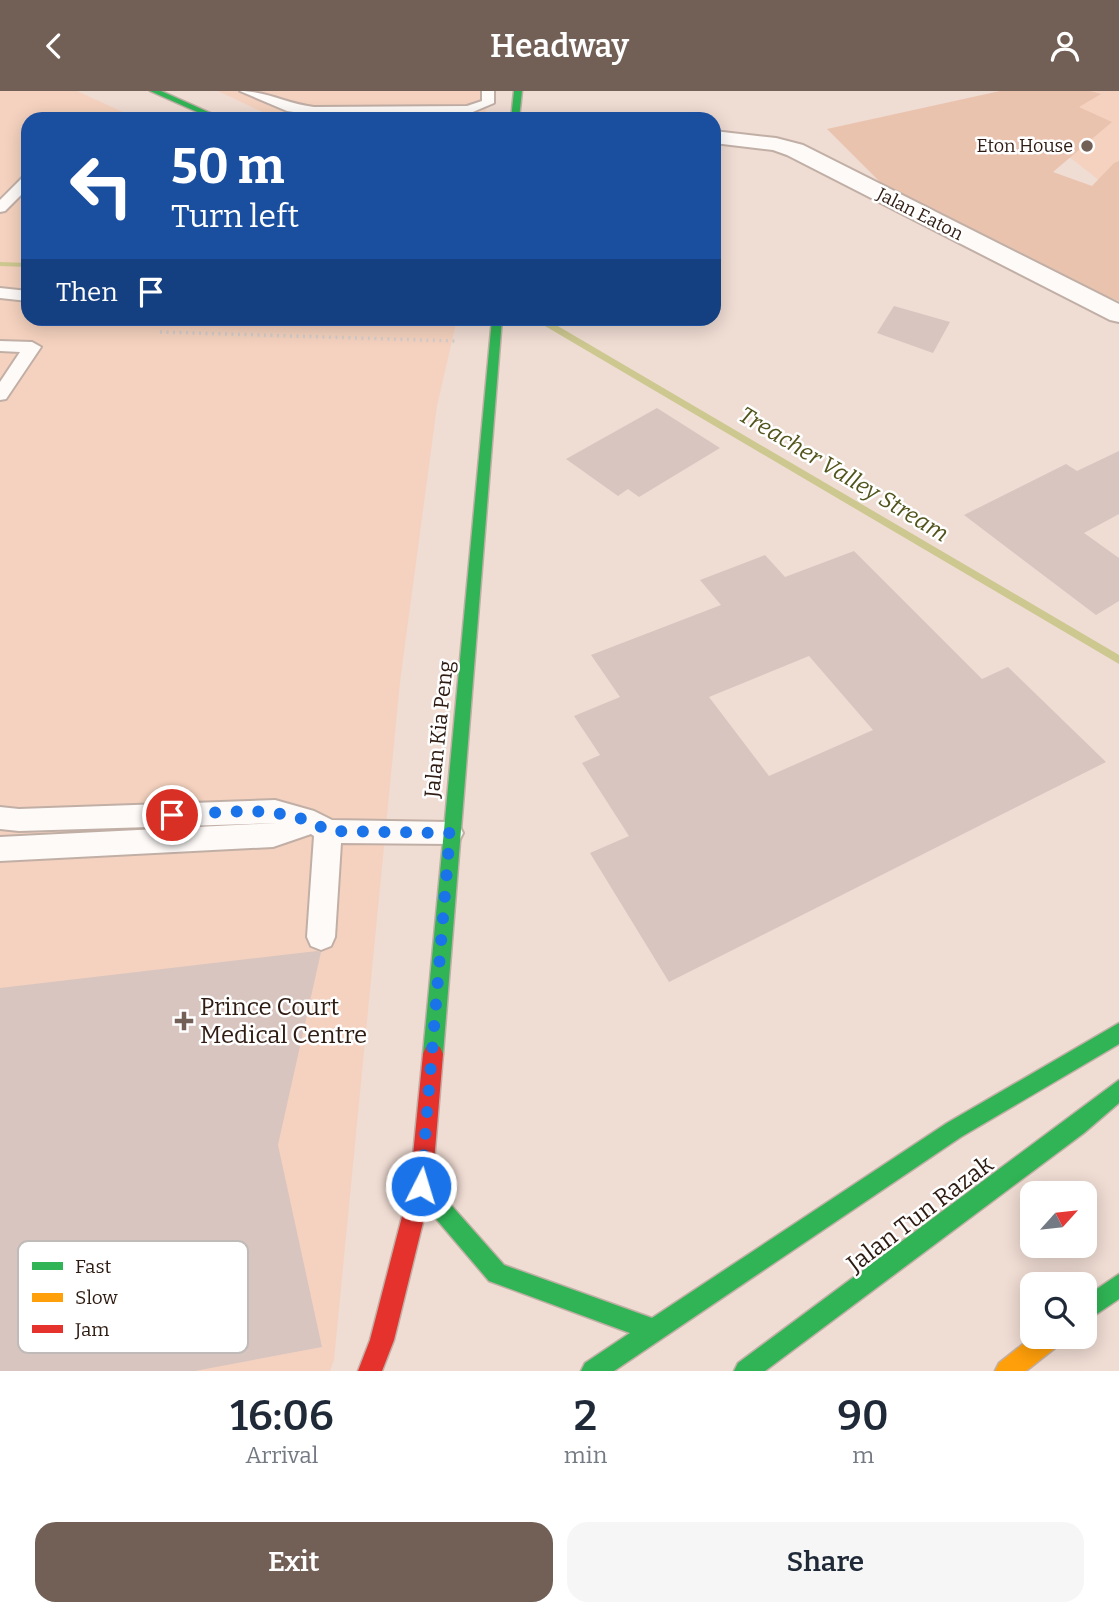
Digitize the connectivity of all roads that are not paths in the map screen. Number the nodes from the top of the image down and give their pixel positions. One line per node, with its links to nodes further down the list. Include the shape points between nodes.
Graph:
1 (154, 91): 5 (street)
2 (246, 91): 3 (lane, via 314,111 468,110 488,103)
3 (488, 91)
4 (518, 91): 6 (street)
5 (204, 112)
6 (516, 112)
7 (721, 138): 12 (street, Jalan Eaton, via 794,150)
8 (21, 187): 9 (lane)
9 (0, 208)
10 (0, 293): 11 (lane)
11 (21, 295)
12 (1119, 314)
13 (496, 326): 18 (street, Jalan Kia Peng)
14 (0, 346): 15 (lane, via 32,347)
15 (0, 395)
16 (9, 819): 17 (lane, via 275,811); 19 (lane)
17 (321, 826): 18 (lane); 19 (lane, via 273,836); 20 (lane)
18 (450, 833): 23 (street, Jalan Kia Peng)
19 (0, 848)
20 (321, 937)
21 (1119, 1033): 26 (street, via 954,1130)
22 (1119, 1090): 30 (street, Jalan Tun Razak)
23 (421, 1186): 26 (street, via 497,1273); 28 (street, Jalan Kia Peng)
24 (1119, 1285): 25 (street)
25 (1097, 1302)
26 (654, 1330): 29 (street)
27 (1035, 1349): 31 (street)
28 (370, 1371)
29 (593, 1371)
30 (746, 1371)
31 (1007, 1371)

